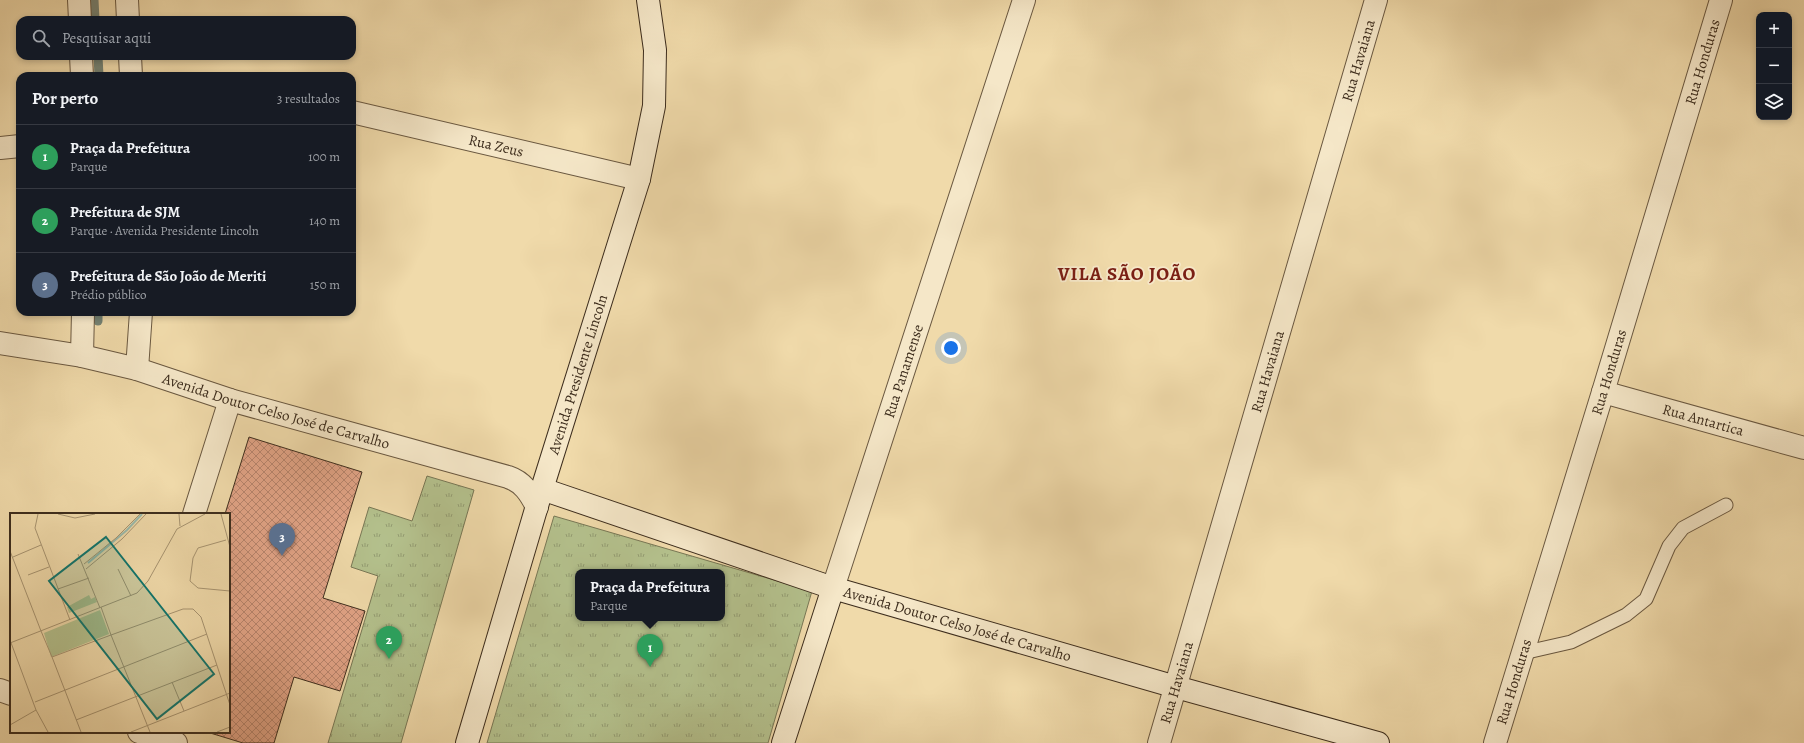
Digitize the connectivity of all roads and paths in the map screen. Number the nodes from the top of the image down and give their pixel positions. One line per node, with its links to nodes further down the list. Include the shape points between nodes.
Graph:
1 (79, 0): 7 (street)
2 (127, 0): 8 (street)
3 (648, 0): 16 (street, Avenida Presidente Lincoln, via 655,50 654,106)
4 (1024, 0): 28 (street, Rua Panamense)
5 (1376, 0): 30 (street, Rua Havaiana)
6 (1722, 0): 22 (street, Rua Honduras)
7 (80, 16)
8 (128, 16)
9 (81, 60): 11 (street)
10 (130, 60): 12 (street)
11 (82, 72)
12 (131, 72)
13 (356, 113): 16 (street, Rua Zeus)
14 (16, 146): 15 (street)
15 (0, 148)
16 (639, 179): 25 (street, Avenida Presidente Lincoln)
17 (83, 316): 20 (street)
18 (141, 316): 21 (street)
19 (0, 343): 20 (street, Avenida Doutor Celso José de Carvalho)
20 (82, 356): 21 (street, Avenida Doutor Celso José de Carvalho)
21 (137, 369): 23 (street, Avenida Doutor Celso José de Carvalho)
22 (1603, 392): 24 (street, Rua Antartica); 29 (street, Rua Honduras)
23 (230, 400): 25 (street, Avenida Doutor Celso José de Carvalho, via 516,479); 27 (street)
24 (1804, 448)
25 (539, 498): 28 (street, Avenida Doutor Celso José de Carvalho); 35 (street, Avenida Presidente Lincoln)
26 (1726, 505): 29 (lane, via 1683,528 1668,546 1646,599 1626,615 1571,642)
27 (194, 513)
28 (833, 588): 30 (street, Avenida Doutor Celso José de Carvalho); 36 (street, Rua Panamense)
29 (1523, 653): 39 (street, Rua Honduras)
30 (1176, 687): 37 (street, Rua Havaiana); 38 (street, Avenida Doutor Celso José de Carvalho)
31 (0, 690): 32 (street)
32 (10, 694)
33 (142, 733): 34 (street)
34 (176, 743)
35 (467, 743)
36 (783, 743)
37 (1159, 743)
38 (1378, 743)
39 (1495, 743)

